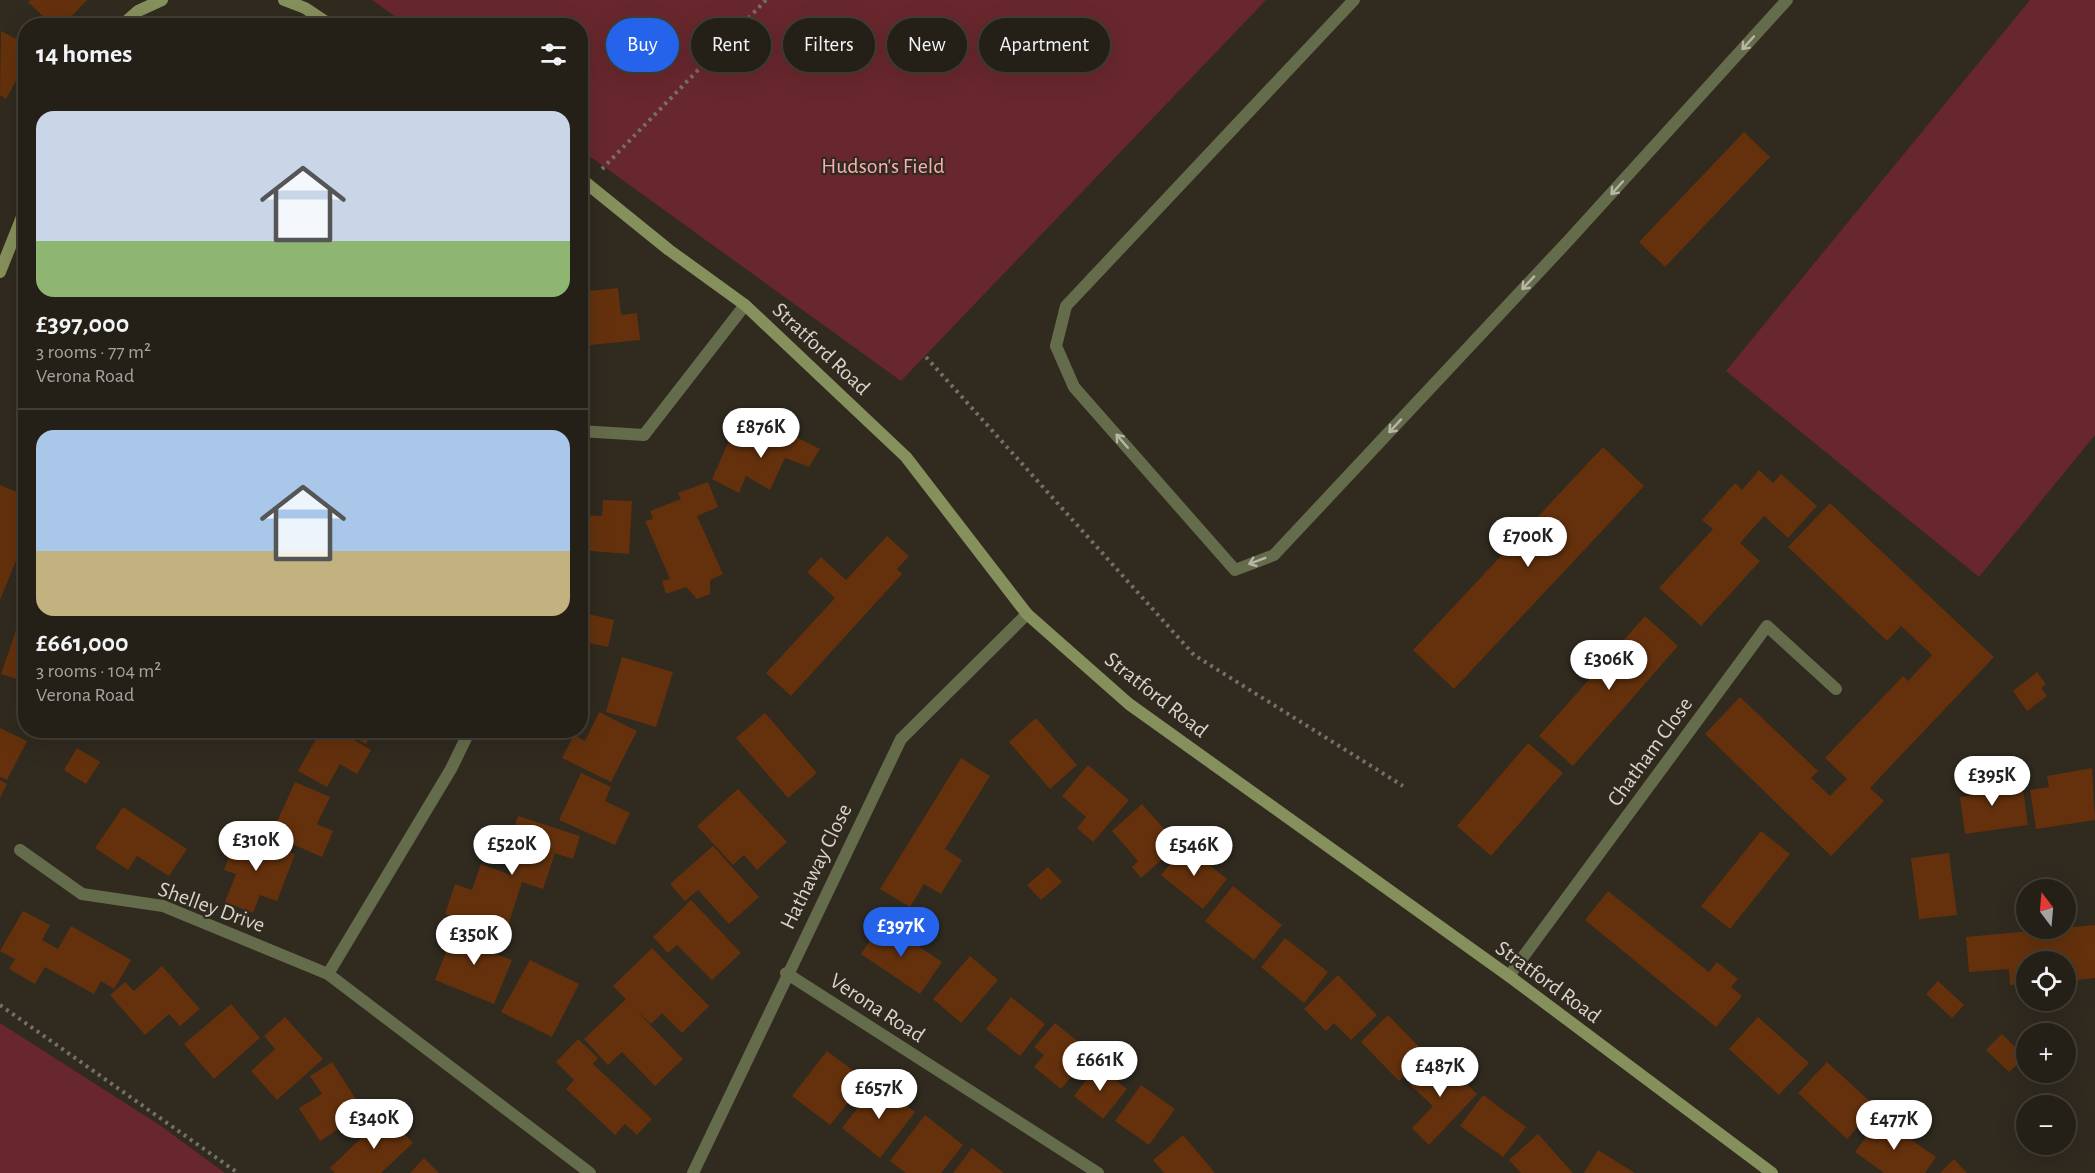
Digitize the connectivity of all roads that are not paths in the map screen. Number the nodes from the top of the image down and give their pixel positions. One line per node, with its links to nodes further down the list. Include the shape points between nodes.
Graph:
1 (162, 0): 5 (street)
2 (284, 0): 6 (street)
3 (1354, 0): 4 (street, one-way to 3, via 1274,555 1235,570 1074,387 1056,346 1066,306)
4 (1787, 0)
5 (130, 18)
6 (320, 18)
7 (588, 182): 10 (street, Stratford Road, via 669,250)
8 (18, 227): 9 (street)
9 (0, 272)
10 (745, 305): 11 (street, via 644,435); 12 (street, Stratford Road, via 906,457)
11 (588, 432)
12 (1027, 614): 16 (street, Hathaway Close, via 901,739); 18 (street, Stratford Road, via 1129,704)
13 (1836, 689): 18 (street, Chatham Close, via 1767,626)
14 (466, 738): 17 (street, via 452,769)
15 (20, 850): 17 (street, Shelley Drive, via 82,894 163,906)
16 (786, 973): 20 (street, Hathaway Close); 21 (street, Verona Road)
17 (328, 974): 19 (street, Shelley Drive)
18 (1509, 976): 22 (street, Stratford Road)
19 (590, 1173)
20 (693, 1173)
21 (1098, 1173)
22 (1772, 1173)

